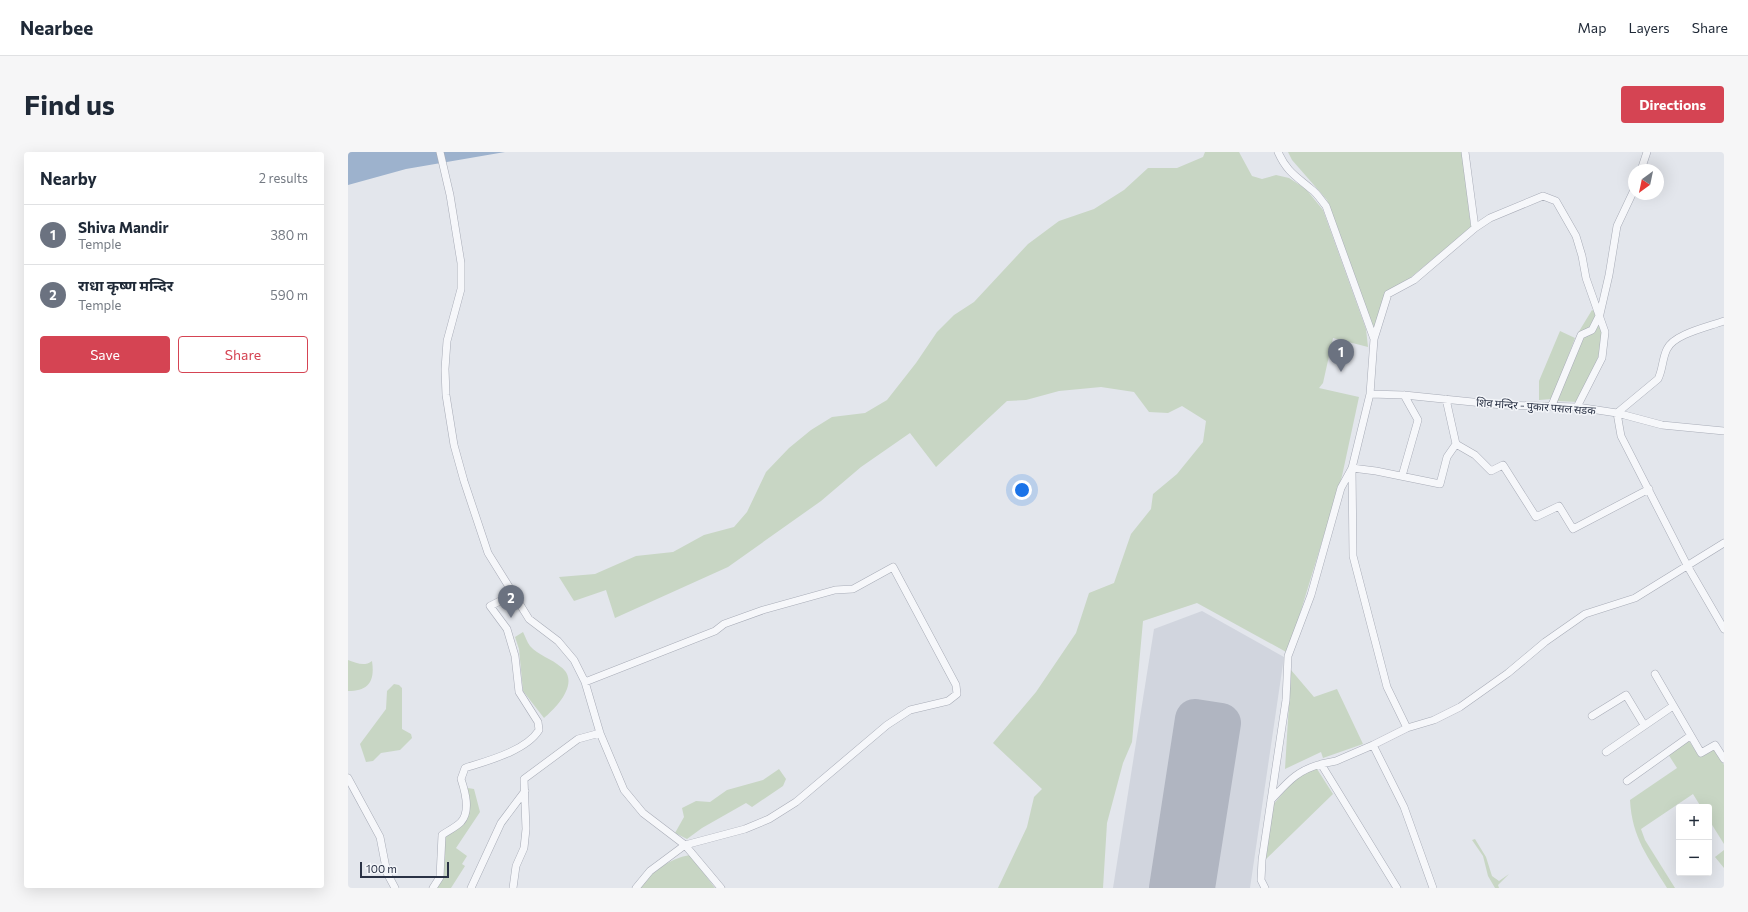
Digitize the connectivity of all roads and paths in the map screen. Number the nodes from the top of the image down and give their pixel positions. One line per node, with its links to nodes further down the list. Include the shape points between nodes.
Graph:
1 (440, 152): 24 (street, via 461,263 461,289 447,341 444,369 450,425 464,481 488,553)
2 (1278, 152): 10 (street, via 1295,177 1312,190 1326,206)
3 (1465, 152): 7 (street)
4 (1646, 152): 5 (street)
5 (1643, 164)
6 (1629, 200): 8 (street, via 1617,226)
7 (1475, 228): 8 (street, via 1490,218 1543,196 1556,201 1576,236 1586,278); 10 (street, via 1414,280 1388,294)
8 (1600, 314): 14 (street, via 1592,330 1581,335); 15 (street, via 1605,332 1602,358)
9 (1724, 321): 16 (street, via 1676,339 1666,351 1658,379)
10 (1374, 339): 11 (street)
11 (1370, 394): 12 (street, शिव मन्दिर - पुकार पसल सडक); 19 (street)
12 (1404, 395): 13 (street, शिव मन्दिर - पुकार पसल सडक); 20 (street, via 1418,420)
13 (1446, 399): 14 (street, शिव मन्दिर - पुकार पसल सडक, via 1502,405); 18 (street)
14 (1552, 405): 15 (street, शिव मन्दिर - पुकार पसल सडक)
15 (1577, 407): 16 (street, शिव मन्दिर - पुकार पसल सडक)
16 (1617, 413): 17 (street, शिव मन्दिर - पुकार पसल सडक, via 1662,425); 21 (street, via 1621,436)
17 (1724, 431)
18 (1456, 444): 20 (street, via 1447,457 1440,484); 21 (street, via 1475,455 1490,472 1503,465 1536,517 1559,506 1573,529)
19 (1352, 468): 20 (street); 31 (street, via 1353,556 1387,687); 41 (street, via 1341,488 1311,595 1288,656 1286,700)
20 (1402, 476)
21 (1649, 489): 23 (street)
22 (1724, 543): 23 (street)
23 (1688, 567): 25 (street); 31 (street, via 1635,598 1585,614 1460,707 1434,720)
24 (514, 594): 27 (street, via 529,619 558,641 574,660); 44 (street, via 490,606 509,636 515,656 519,692 538,722 539,730 535,737 518,748 465,768 461,779 466,793 462,822 442,835 440,877)
25 (1724, 628)
26 (1655, 674): 28 (street)
27 (585, 682): 32 (street); 42 (street, via 763,610 834,590 852,589 893,567 956,685 957,694 948,700 910,710 887,725 796,802 768,819 740,831)
28 (1674, 706): 30 (street); 33 (street)
29 (1592, 716): 30 (street, via 1626,695)
30 (1644, 726): 35 (street)
31 (1407, 728): 34 (street)
32 (600, 733): 40 (street, via 578,739 524,779); 42 (street, via 624,790 643,813)
33 (1690, 736): 36 (street, via 1701,753 1715,745); 39 (street)
34 (1373, 745): 37 (street, via 1336,761); 51 (street, via 1404,807)
35 (1606, 752)
36 (1724, 760)
37 (1322, 764): 41 (street, via 1306,768 1293,777); 50 (street)
38 (348, 778): 43 (street, via 380,837 387,873)
39 (1627, 781)
40 (525, 791): 45 (street, via 501,822); 46 (street, via 526,835 524,848 516,866)
41 (1271, 800): 49 (street, via 1260,880)
42 (686, 845): 47 (street, via 650,872); 48 (street)
43 (396, 888)
44 (434, 888)
45 (471, 888)
46 (513, 888)
47 (636, 888)
48 (721, 888)
49 (1265, 888)
50 (1396, 888)
51 (1433, 888)

